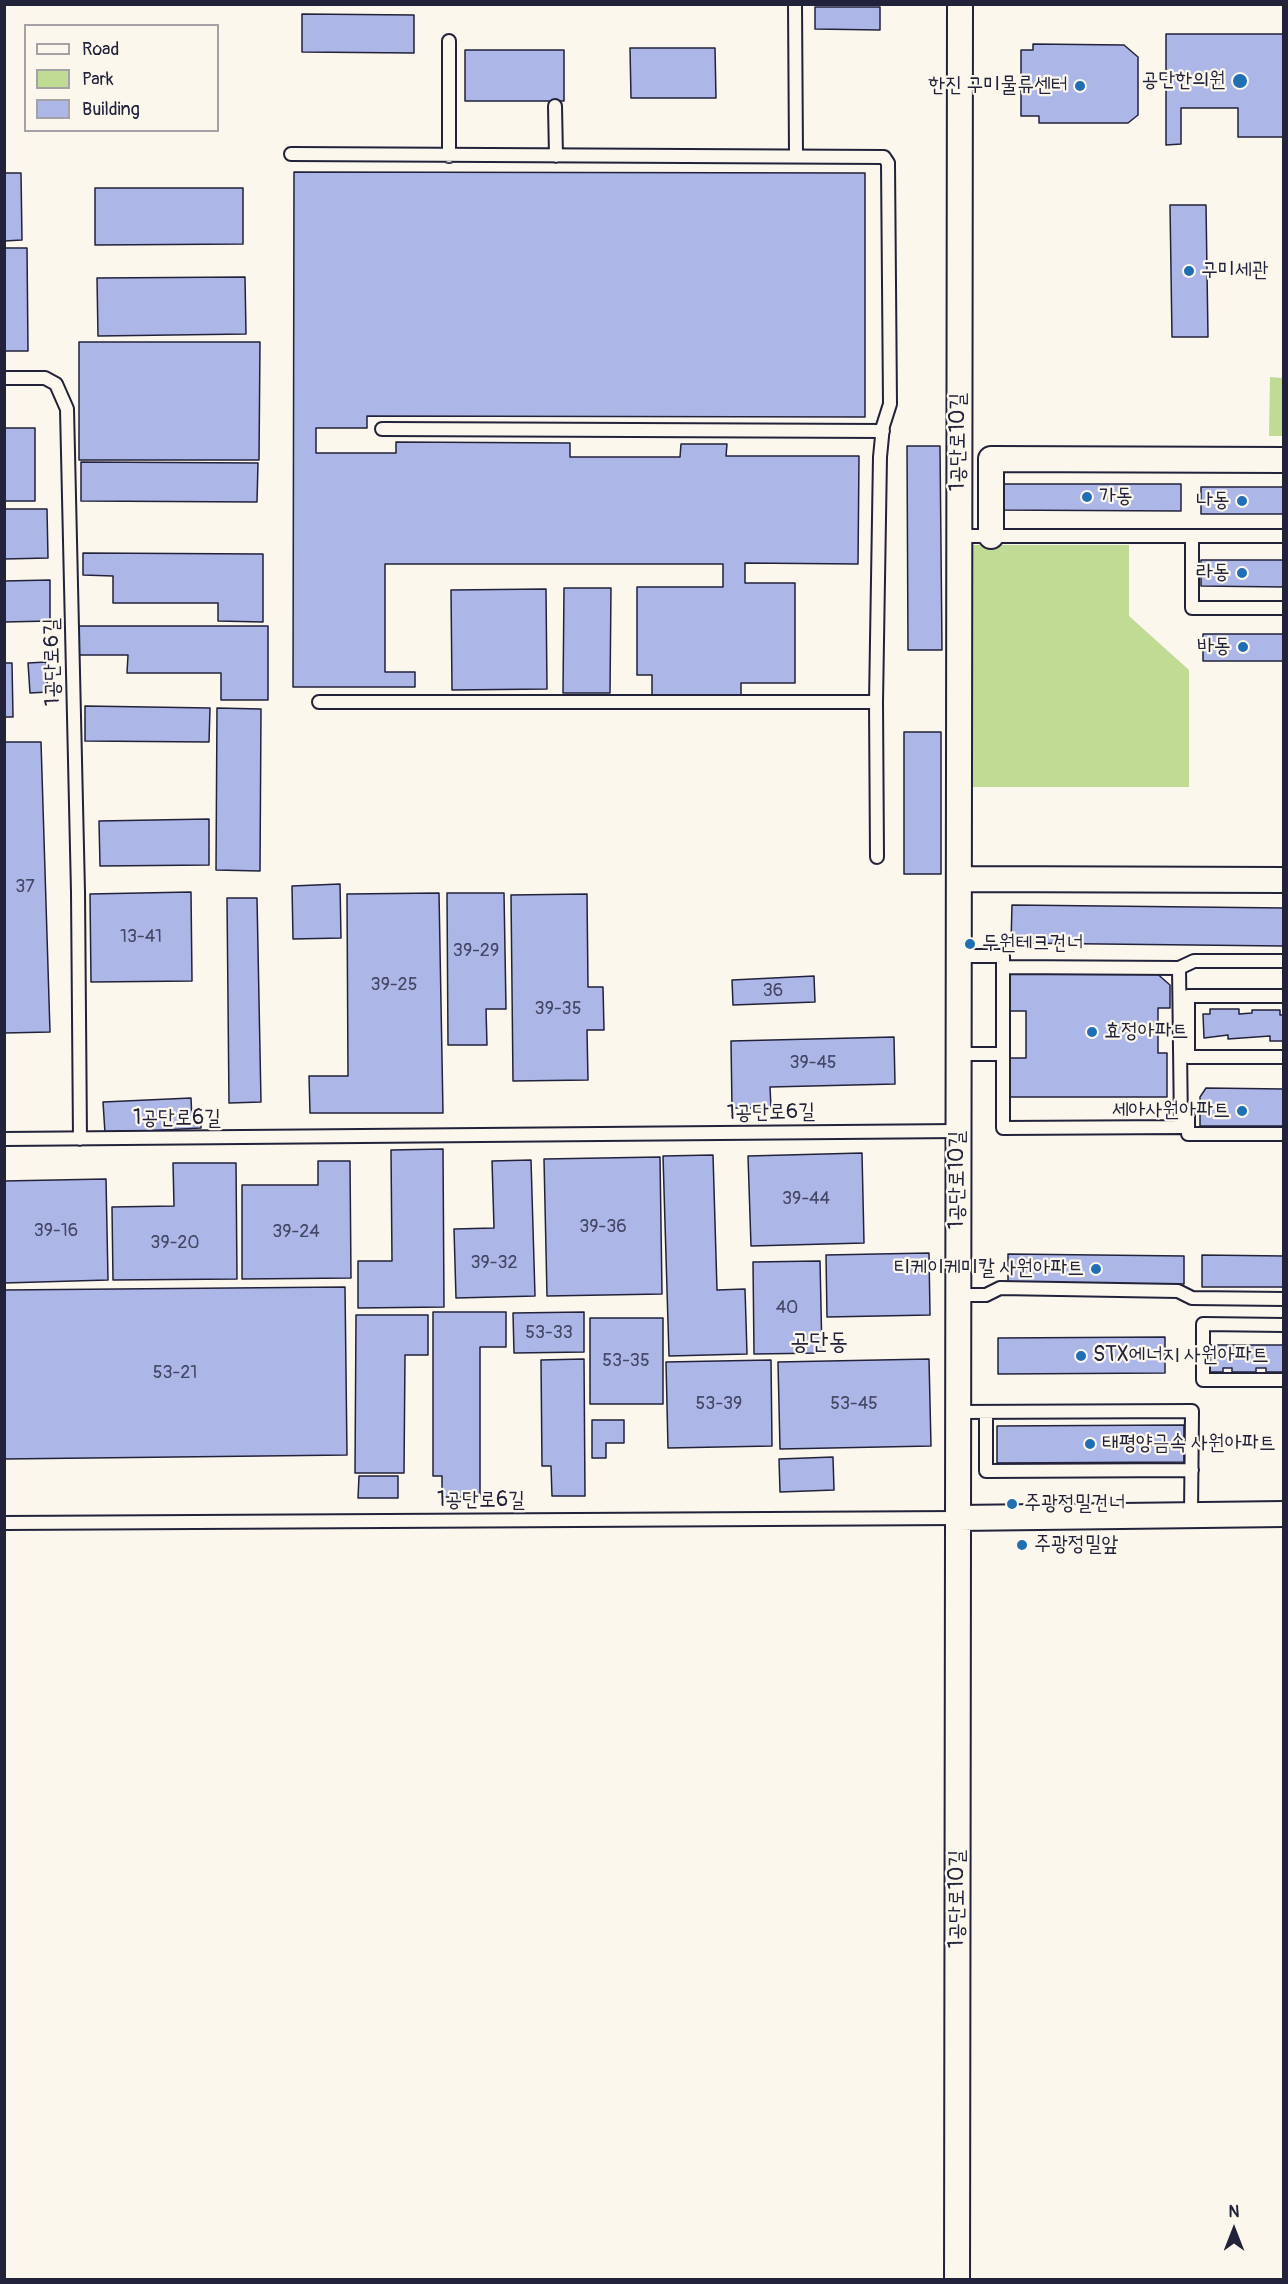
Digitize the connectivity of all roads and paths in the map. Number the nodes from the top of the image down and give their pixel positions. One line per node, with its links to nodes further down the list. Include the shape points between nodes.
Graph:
1 (795, 4): 6 (lane)
2 (960, 4): 20 (street, 1공단로10길)
3 (449, 41): 7 (lane)
4 (555, 106): 8 (lane)
5 (291, 154): 7 (lane)
6 (796, 155): 8 (lane); 11 (lane, via 880,155 888,163 890,405)
7 (448, 156): 8 (lane)
8 (556, 156)
9 (4, 378): 33 (lane, 1공단로6길, via 45,378 56,384 67,409)
10 (382, 429): 11 (lane)
11 (883, 431): 18 (lane)
12 (1284, 460): 13 (street, via 991,459)
13 (980, 536): 14 (lane)
14 (1192, 536): 15 (lane); 16 (lane, via 1192,608)
15 (1284, 536)
16 (1284, 608)
17 (319, 702): 18 (lane)
18 (876, 702): 19 (lane)
19 (878, 856)
20 (959, 879): 21 (street); 22 (street, 1공단로10길)
21 (1284, 880)
22 (959, 956): 24 (lane, via 1003,956); 27 (street, 1공단로10길)
23 (1284, 961): 25 (lane, via 1194,961)
24 (1003, 966): 25 (lane); 28 (lane)
25 (1179, 968): 28 (lane, via 1181,1127 1003,1128)
26 (1284, 996): 29 (lane, via 1188,996)
27 (958, 1054): 28 (lane); 31 (street, 1공단로10길)
28 (1003, 1054)
29 (1188, 1057): 30 (lane); 32 (lane, via 1188,1134)
30 (1284, 1057)
31 (958, 1131): 33 (lane, 1공단로6길); 35 (street, 1공단로10길)
32 (1284, 1134)
33 (80, 1138): 34 (lane, 1공단로6길)
34 (4, 1139)
35 (958, 1295): 36 (lane, via 986,1295 1000,1288 1178,1291 1192,1298); 39 (street, 1공단로10길)
36 (1284, 1299)
37 (1284, 1325): 38 (lane, via 1203,1324 1203,1380)
38 (1284, 1380)
39 (958, 1412): 40 (lane); 44 (street, 1공단로10길)
40 (986, 1412): 41 (lane, via 1192,1411); 41 (lane, via 986,1471)
41 (1192, 1470): 43 (lane)
42 (1284, 1514): 43 (street)
43 (1191, 1515): 44 (street)
44 (958, 1518): 45 (lane, 1공단로6길); 46 (street, 1공단로10길)
45 (4, 1523)
46 (957, 2280)

